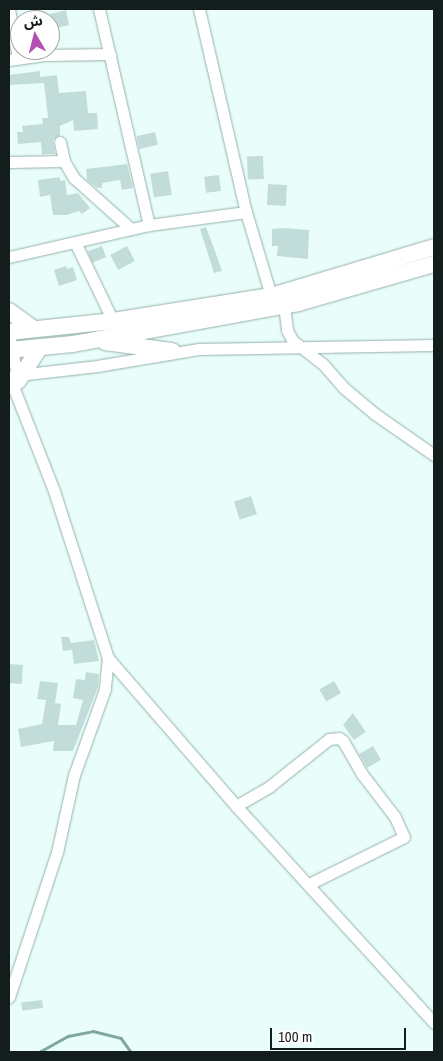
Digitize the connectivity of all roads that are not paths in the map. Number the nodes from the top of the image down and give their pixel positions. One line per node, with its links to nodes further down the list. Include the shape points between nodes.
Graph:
1 (9, 9): 4 (street)
2 (99, 9): 5 (street)
3 (199, 9): 10 (street)
4 (10, 22)
5 (110, 54): 6 (street); 11 (street)
6 (60, 57)
7 (60, 142): 8 (street)
8 (64, 161): 9 (street); 12 (street, via 80,184)
9 (9, 162)
10 (246, 212): 11 (street); 17 (street)
11 (150, 225): 12 (street)
12 (131, 229): 13 (street)
13 (75, 242): 15 (street); 19 (street)
14 (434, 247): 17 (highway)
15 (9, 257)
16 (434, 264): 17 (highway)
17 (278, 300): 19 (highway); 22 (highway); 25 (street, via 289,336)
18 (9, 311): 20 (highway)
19 (113, 321): 20 (highway)
20 (34, 329): 21 (highway)
21 (9, 332): 26 (street)
22 (90, 340): 24 (highway); 27 (highway)
23 (434, 345): 25 (street)
24 (40, 348): 26 (highway); 28 (highway)
25 (306, 349): 27 (street); 29 (street, via 356,398)
26 (11, 350): 28 (street)
27 (172, 351): 28 (street)
28 (16, 379): 30 (street)
29 (434, 455)
30 (108, 658): 31 (street); 33 (street, via 105,689 74,775 54,861)
31 (236, 806): 32 (street); 32 (street, via 270,786 329,739 343,741 405,835 388,847)
32 (309, 884): 34 (street)
33 (9, 997)
34 (434, 1023)

